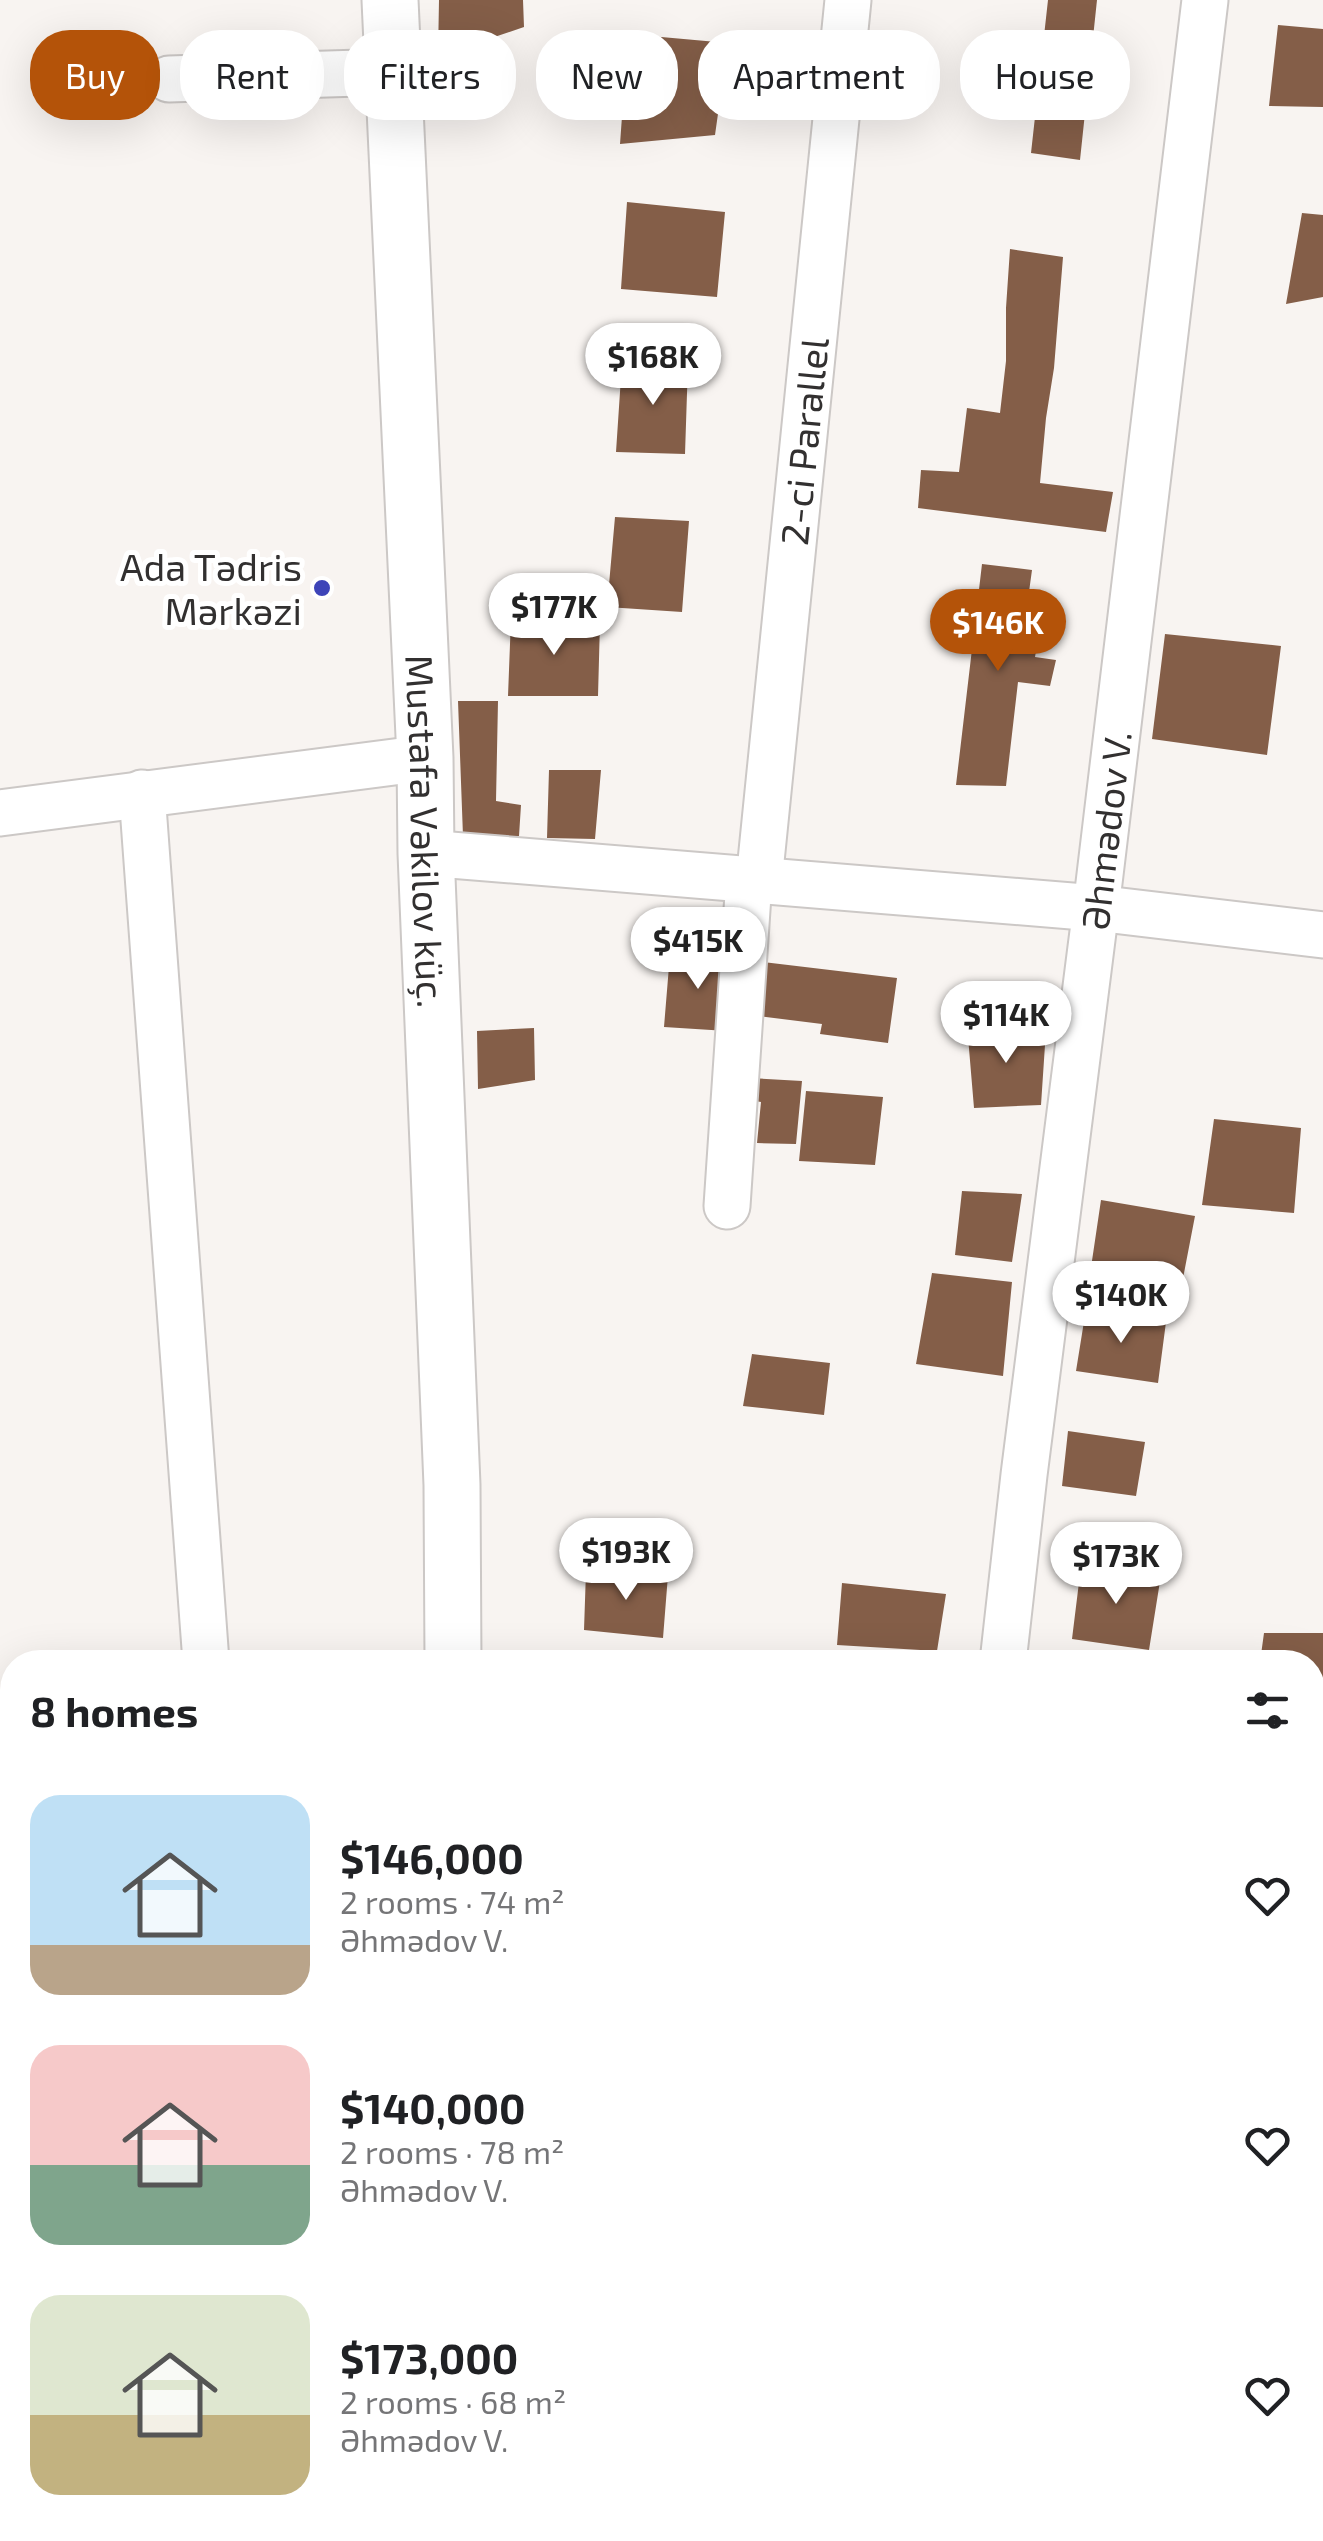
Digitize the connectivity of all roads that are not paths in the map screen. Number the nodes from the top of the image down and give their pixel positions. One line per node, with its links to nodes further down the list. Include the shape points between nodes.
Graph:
1 (390, 0): 4 (street, Mustafa Vəkilov küç.)
2 (848, 0): 12 (street, 2-ci Parallel)
3 (1205, 0): 13 (street, Əhmədov V.)
4 (391, 30)
5 (344, 74): 6 (street)
6 (169, 79)
7 (395, 120): 8 (street, Mustafa Vəkilov küç.)
8 (424, 758): 9 (street); 11 (street, Mustafa Vəkilov küç.)
9 (142, 793): 10 (street); 16 (street)
10 (0, 813)
11 (426, 853): 12 (street); 17 (street, Mustafa Vəkilov küç.)
12 (754, 881): 13 (street); 15 (street, 2-ci Parallel)
13 (1096, 908): 14 (street); 18 (street, Əhmədov V.)
14 (1323, 934)
15 (727, 1206)
16 (205, 1650)
17 (453, 1650)
18 (1003, 1650)

